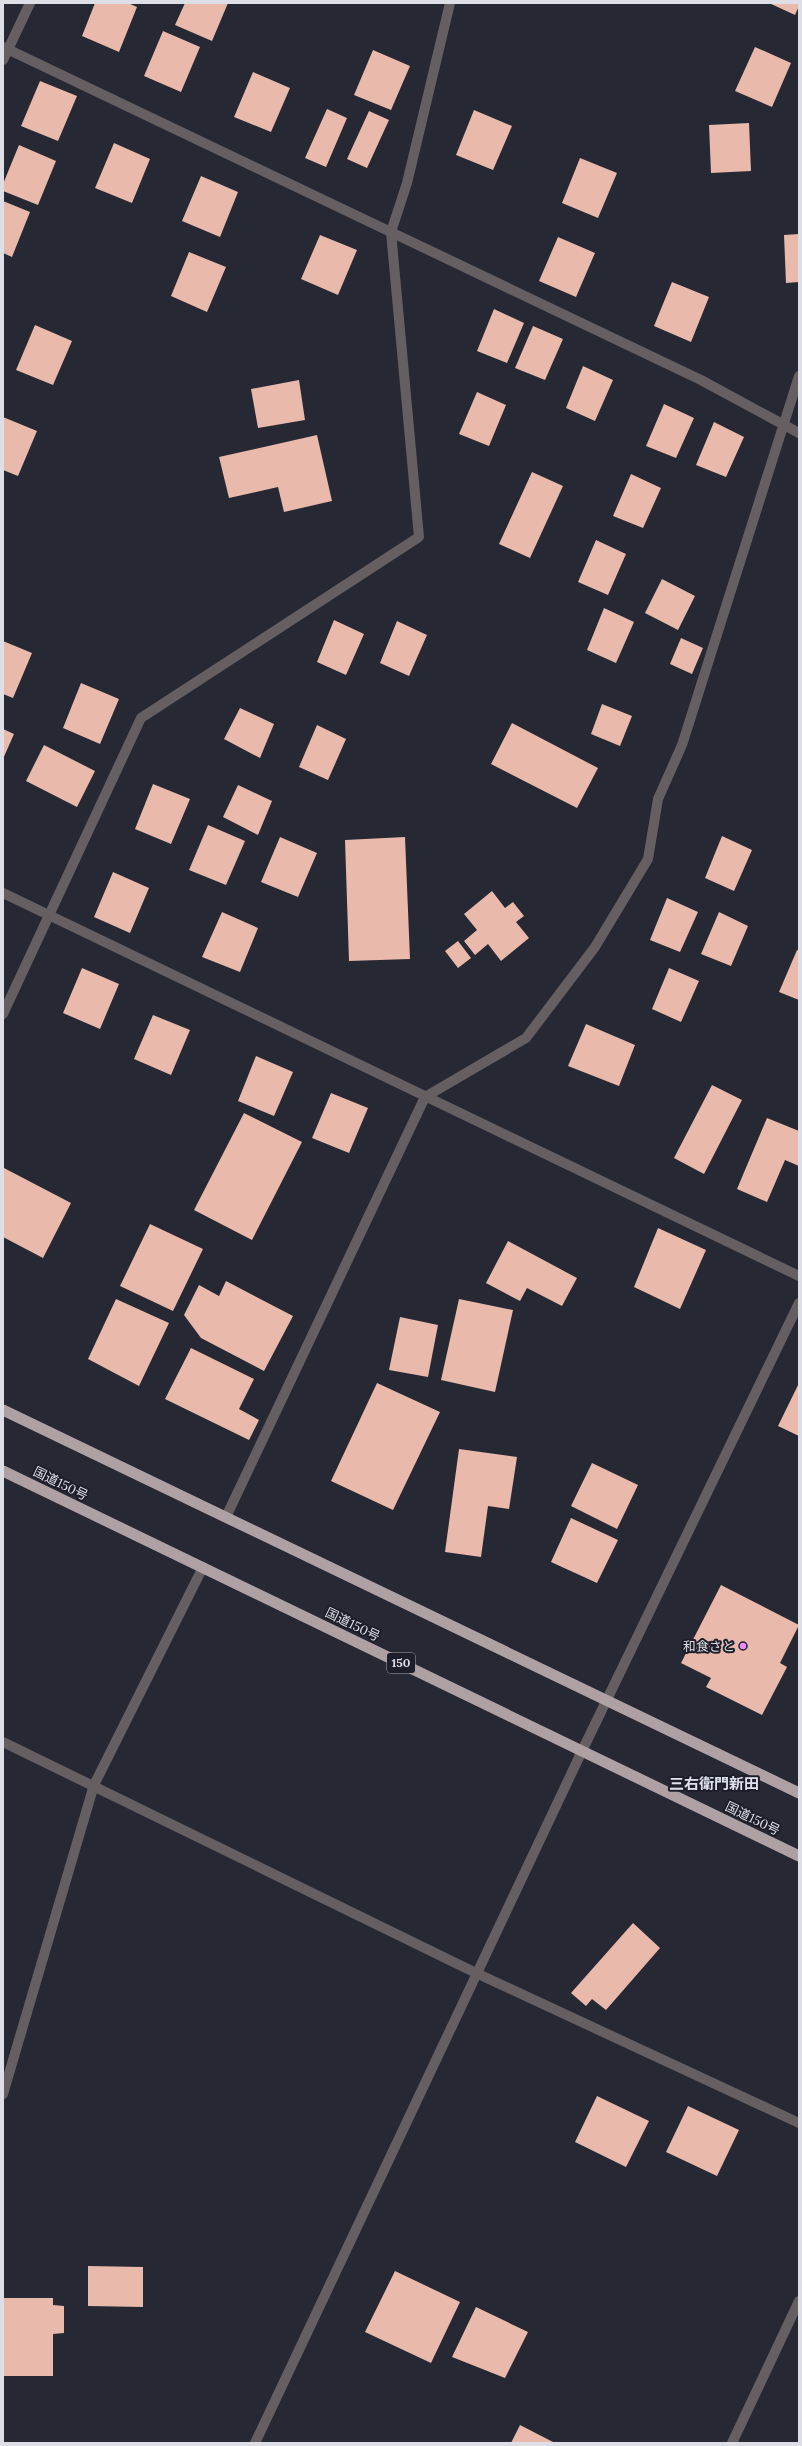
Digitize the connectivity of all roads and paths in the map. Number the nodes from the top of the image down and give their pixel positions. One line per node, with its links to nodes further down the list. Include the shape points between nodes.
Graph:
1 (30, 3): 3 (street)
2 (450, 3): 5 (street, via 407,183)
3 (6, 48): 4 (street); 5 (street)
4 (3, 60)
5 (391, 232): 7 (street, via 702,380); 10 (street, via 419,537 141,718)
6 (799, 376): 7 (street)
7 (782, 425): 8 (street); 12 (street, via 682,745 658,799 648,859 595,947 526,1038)
8 (799, 433)
9 (3, 893): 10 (street)
10 (50, 916): 11 (street); 12 (street)
11 (3, 1014)
12 (425, 1097): 13 (street); 17 (street)
13 (799, 1276)
14 (799, 1303): 19 (street)
15 (3, 1410): 17 (highway)
16 (3, 1470): 18 (highway, 国道150号 / 150)
17 (226, 1517): 19 (highway)
18 (202, 1567): 21 (highway, 国道150号 / 150); 22 (street)
19 (607, 1700): 21 (street); 23 (highway)
20 (3, 1742): 22 (street)
21 (582, 1751): 24 (highway, 国道150号 / 150); 25 (street)
22 (94, 1785): 25 (street); 26 (street)
23 (799, 1794)
24 (799, 1856)
25 (476, 1973): 27 (street); 29 (street)
26 (3, 2094)
27 (799, 2123)
28 (799, 2301): 30 (street)
29 (255, 2443)
30 (732, 2443)

